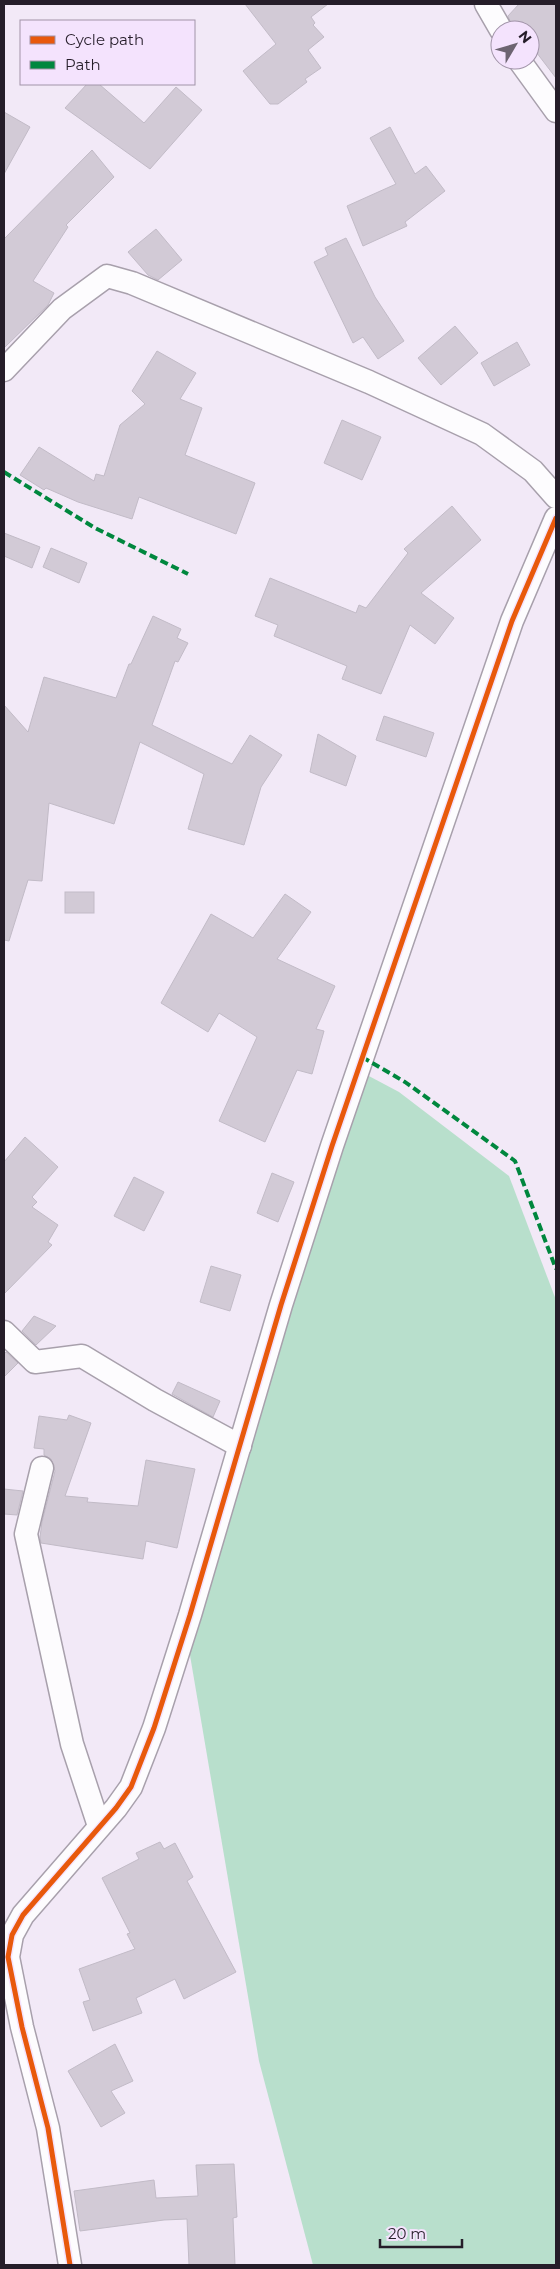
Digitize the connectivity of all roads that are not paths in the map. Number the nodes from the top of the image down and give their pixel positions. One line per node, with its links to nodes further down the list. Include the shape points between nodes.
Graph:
1 (486, 4): 2 (street)
2 (495, 20)
3 (526, 70): 4 (street)
4 (556, 111)
5 (4, 370): 6 (street, via 62,308 107,276 141,286 369,382 482,434 533,471)
6 (556, 497)
7 (556, 518): 9 (street, via 512,621 403,934 281,1305)
8 (4, 1332): 9 (street, via 35,1362 82,1356)
9 (240, 1446): 11 (street, via 154,1728 131,1787)
10 (42, 1468): 11 (street, via 26,1534 72,1744)
11 (99, 1826): 12 (street, via 23,1915 12,1935 8,1957 48,2128)
12 (70, 2265)

